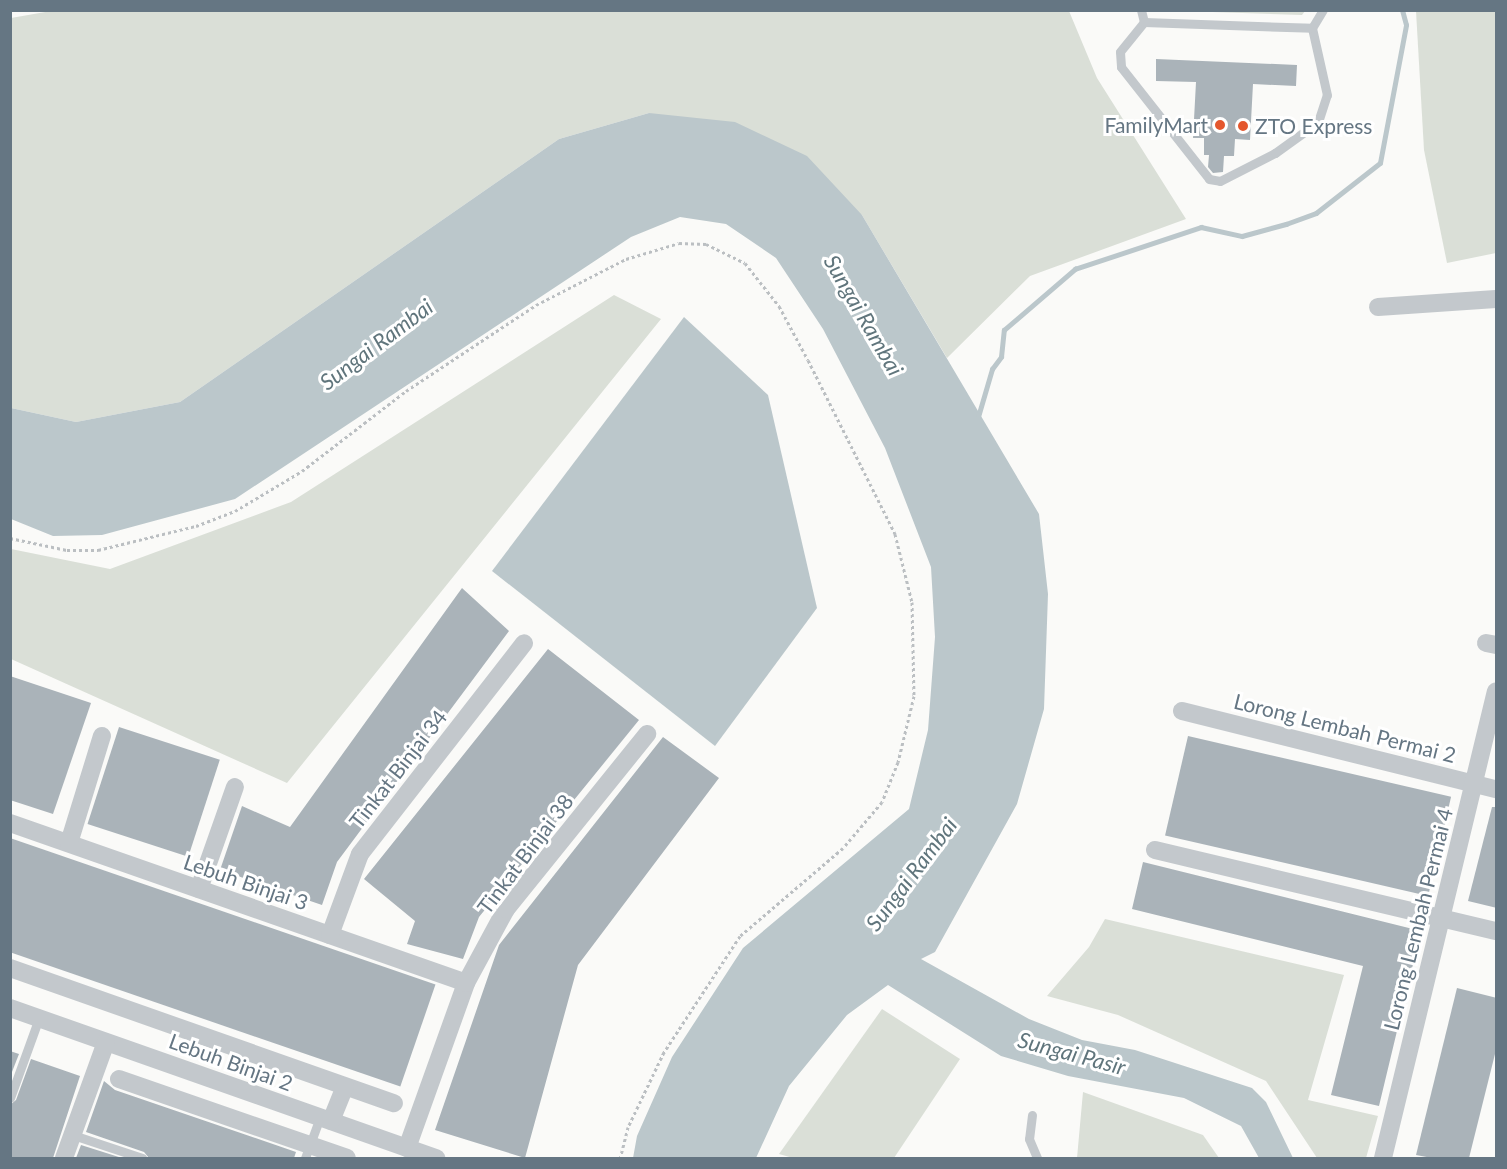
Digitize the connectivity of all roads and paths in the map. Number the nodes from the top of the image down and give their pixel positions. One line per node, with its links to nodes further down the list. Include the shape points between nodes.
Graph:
1 (1141, 10): 3 (lane)
2 (1323, 10): 4 (lane)
3 (1144, 22): 4 (lane); 4 (lane, via 1120,52 1121,67 1209,179 1220,181 1275,153 1318,122 1327,95)
4 (1312, 28)
5 (1497, 299): 6 (street)
6 (1378, 308)
7 (10, 538): 41 (path, via 67,550 98,550 206,522 235,511 302,471 406,391 536,305 626,259 671,245 706,244 745,263 778,306 804,351 895,534 912,602 914,696 898,762 882,802 843,848 740,936 664,1052 628,1127)
8 (524, 643): 22 (street, Tinkat Binjai 34, via 360,854)
9 (1497, 691): 13 (street, Lorong Lembah Permai 4)
10 (1182, 711): 13 (street, Lorong Lembah Permai 2)
11 (647, 734): 24 (street, Tinkat Binjai 38, via 506,909)
12 (102, 736): 17 (street)
13 (1474, 783): 15 (street, Lorong Lembah Permai 2); 20 (street, Lorong Lembah Permai 4)
14 (235, 787): 19 (street)
15 (1497, 789)
16 (10, 823): 17 (street, Lebuh Binjai 3)
17 (69, 843): 19 (street, Lebuh Binjai 3)
18 (1155, 850): 20 (street)
19 (199, 889): 22 (street, Lebuh Binjai 3)
20 (1441, 918): 21 (street); 43 (street, Lorong Lembah Permai 4)
21 (1497, 932)
22 (330, 935): 24 (street, Lebuh Binjai 3)
23 (10, 968): 29 (street, Lebuh Binjai 2)
24 (466, 983): 35 (street, Tinkat Binjai 38)
25 (10, 1008): 26 (street, Lebuh Binjai 2)
26 (39, 1018): 27 (street, Lebuh Binjai 2); 30 (lane)
27 (106, 1042): 33 (street, Lebuh Binjai 2); 34 (street)
28 (118, 1079): 36 (street)
29 (345, 1087): 31 (street, Lebuh Binjai 2); 33 (street)
30 (10, 1098)
31 (394, 1103)
32 (1032, 1115): 42 (lane, via 1029,1138)
33 (326, 1119): 35 (street, Lebuh Binjai 2); 36 (lane)
34 (73, 1135): 37 (street); 38 (lane)
35 (407, 1148): 40 (street, Lebuh Binjai 2)
36 (308, 1152): 39 (street)
37 (64, 1158)
38 (142, 1158)
39 (347, 1158)
40 (436, 1158)
41 (620, 1158)
42 (1037, 1158)
43 (1383, 1158)

